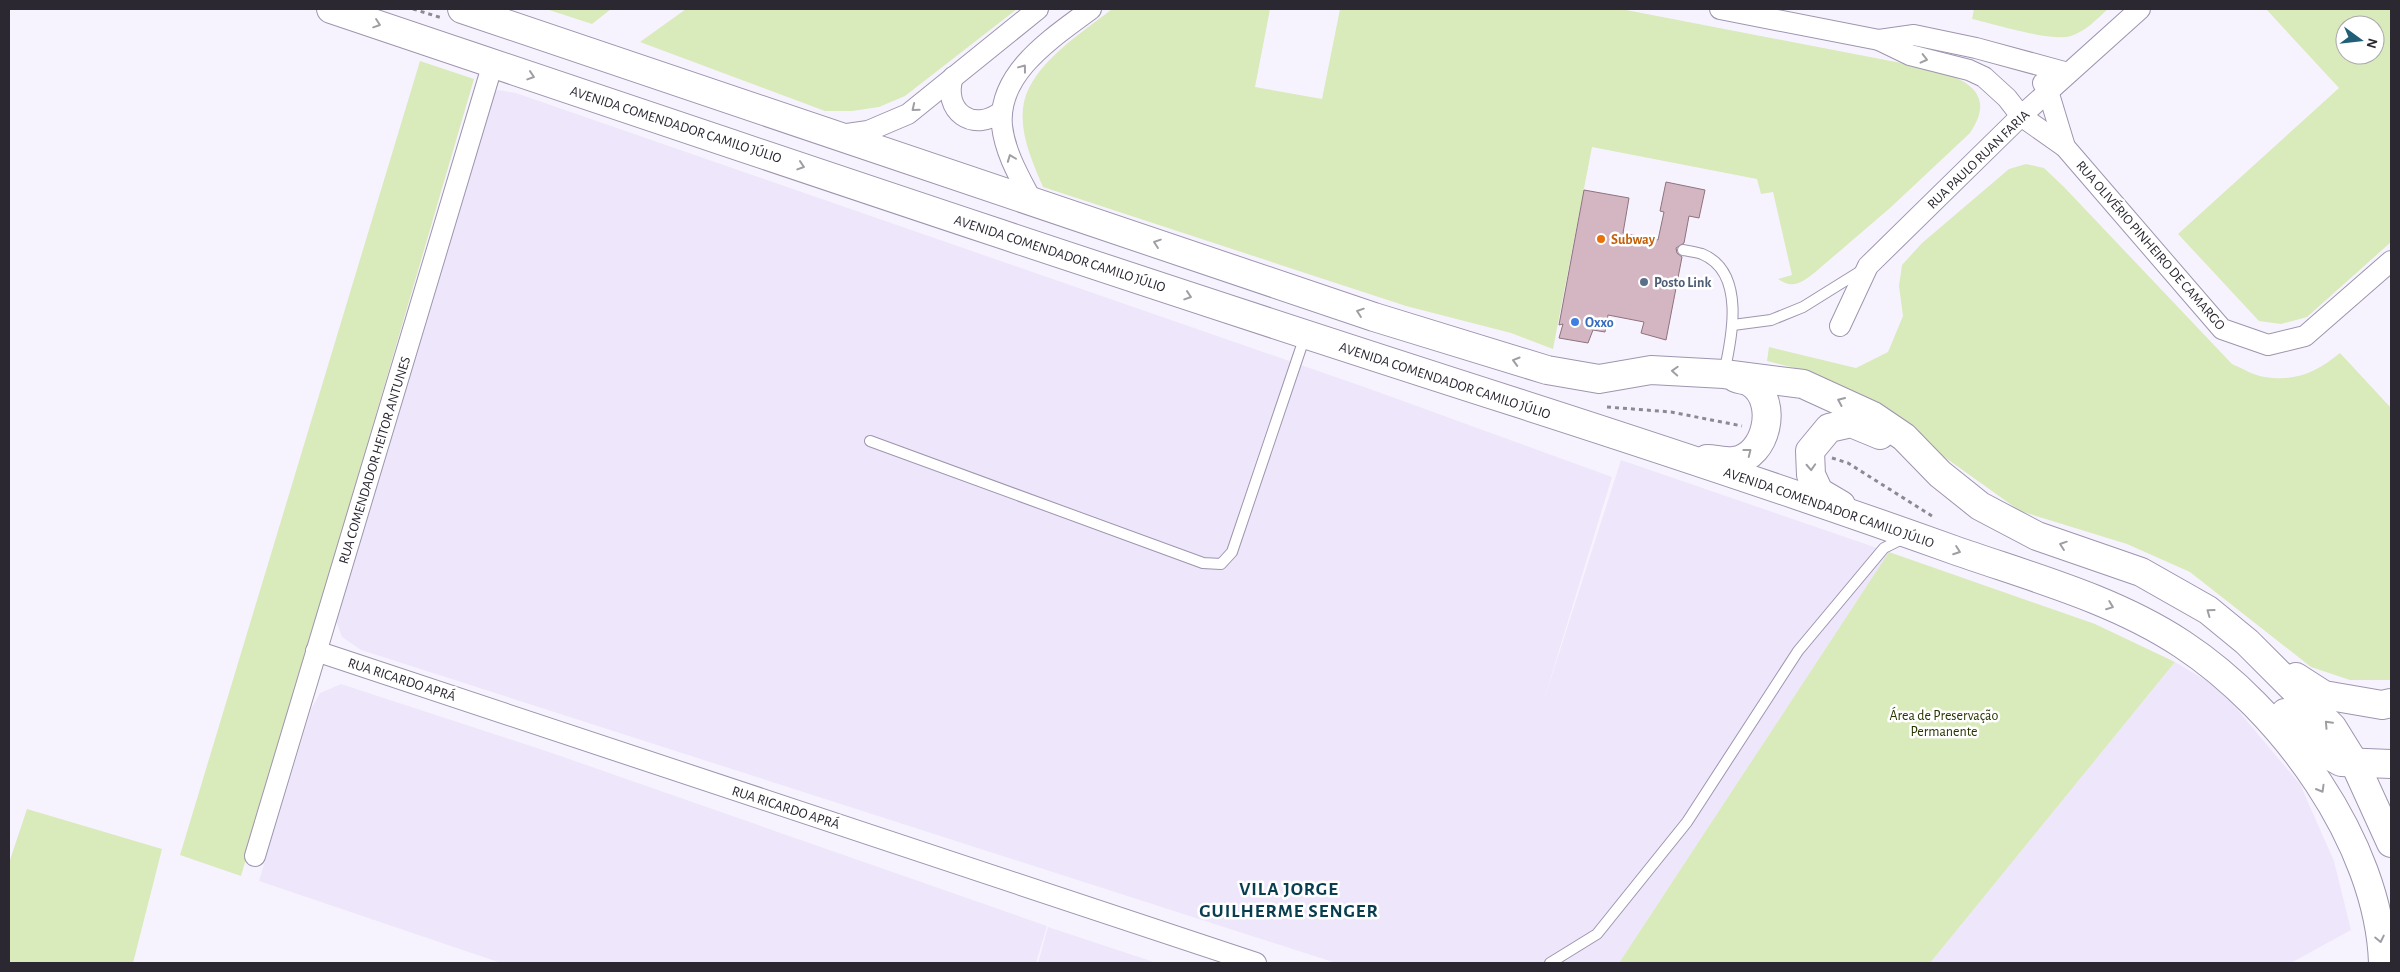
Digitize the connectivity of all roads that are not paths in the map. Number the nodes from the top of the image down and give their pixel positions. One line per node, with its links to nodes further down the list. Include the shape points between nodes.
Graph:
1 (331, 9): 9 (main road, AVENIDA COMENDADOR CAMILO JÚLIO, one-way to 9)
2 (462, 9): 15 (main road)
3 (1038, 9): 11 (street)
4 (1092, 9): 13 (street, one-way to 4, via 1005,96 1036,52)
5 (1720, 9): 7 (street)
6 (2140, 9): 10 (street, RUA PAULO RUAN FARIA)
7 (1879, 40): 8 (street, via 1914,35); 14 (street, RUA OLIVÉRIO PINHEIRO DE CAMARGO, one-way to 14, via 1910,55 1984,77)
8 (2022, 59): 10 (street); 12 (street, RUA OLIVÉRIO PINHEIRO DE CAMARGO, via 2038,74)
9 (493, 63): 23 (main road, AVENIDA COMENDADOR CAMILO JÚLIO, one-way to 23); 32 (street, RUA COMENDADOR HEITOR ANTUNES)
10 (2068, 73): 12 (street, RUA PAULO RUAN FARIA)
11 (952, 77): 13 (street, via 949,89 955,108 961,115 972,120 986,120); 15 (street, one-way to 15, via 908,114 892,123)
12 (2048, 91): 14 (street, RUA PAULO RUAN FARIA); 16 (street, RUA OLIVÉRIO PINHEIRO DE CAMARGO)
13 (1002, 111): 17 (street, one-way to 13, via 1007,146)
14 (2021, 116): 16 (street, RUA OLIVÉRIO PINHEIRO DE CAMARGO); 20 (street, RUA PAULO RUAN FARIA)
15 (838, 136): 17 (main road)
16 (2065, 147): 19 (street, RUA OLIVÉRIO PINHEIRO DE CAMARGO, via 2222,329 2248,340 2268,344 2305,336)
17 (1032, 201): 24 (main road, one-way to 17, via 1651,370 1599,379 1547,370 1374,317)
18 (1683, 250): 21 (lane, via 1703,254 1727,280 1733,302)
19 (2391, 261)
20 (1868, 266): 21 (lane, via 1803,307 1771,320); 22 (street, RUA PAULO RUAN FARIA)
21 (1732, 325): 24 (lane)
22 (1840, 326)
23 (1306, 335): 25 (lane, via 1232,552 1220,564 1203,563); 26 (main road, AVENIDA COMENDADOR CAMILO JÚLIO)
24 (1724, 374): 26 (main road, one-way to 24, via 1735,461 1751,453 1764,433 1767,410 1764,396 1751,383); 27 (main road, one-way to 24, via 1904,438 1873,416 1803,384)
25 (870, 441)
26 (1685, 457): 28 (main road, AVENIDA COMENDADOR CAMILO JÚLIO)
27 (1940, 474): 28 (main road, one-way to 28, via 1920,464 1882,436 1851,423 1828,428 1810,451 1811,475 1819,492); 31 (main road, one-way to 27, via 2208,610 2140,572 2037,536 1980,506)
28 (1864, 519): 29 (main road, AVENIDA COMENDADOR CAMILO JÚLIO)
29 (1911, 534): 30 (main road, AVENIDA COMENDADOR CAMILO JÚLIO, one-way to 30, via 2115,607); 39 (lane, via 1884,548 1798,651 1687,822 1597,934)
30 (2160, 630): 34 (main road, via 2215,657 2256,686 2325,753 2341,762); 40 (main road, AVENIDA COMENDADOR CAMILO JÚLIO, one-way to 40, via 2239,688 2283,733 2313,774 2352,842 2369,893 2382,945)
31 (2247, 642): 33 (main road, via 2324,695 2382,705); 34 (main road, one-way to 31, via 2332,727)
32 (316, 651): 37 (street, RUA COMENDADOR HEITOR ANTUNES); 38 (street, RUA RICARDO APRÁ)
33 (2391, 703)
34 (2355, 764): 35 (main road); 36 (main road)
35 (2391, 764)
36 (2391, 843)
37 (255, 856)
38 (1256, 963)
39 (1550, 963)
40 (2383, 963)

